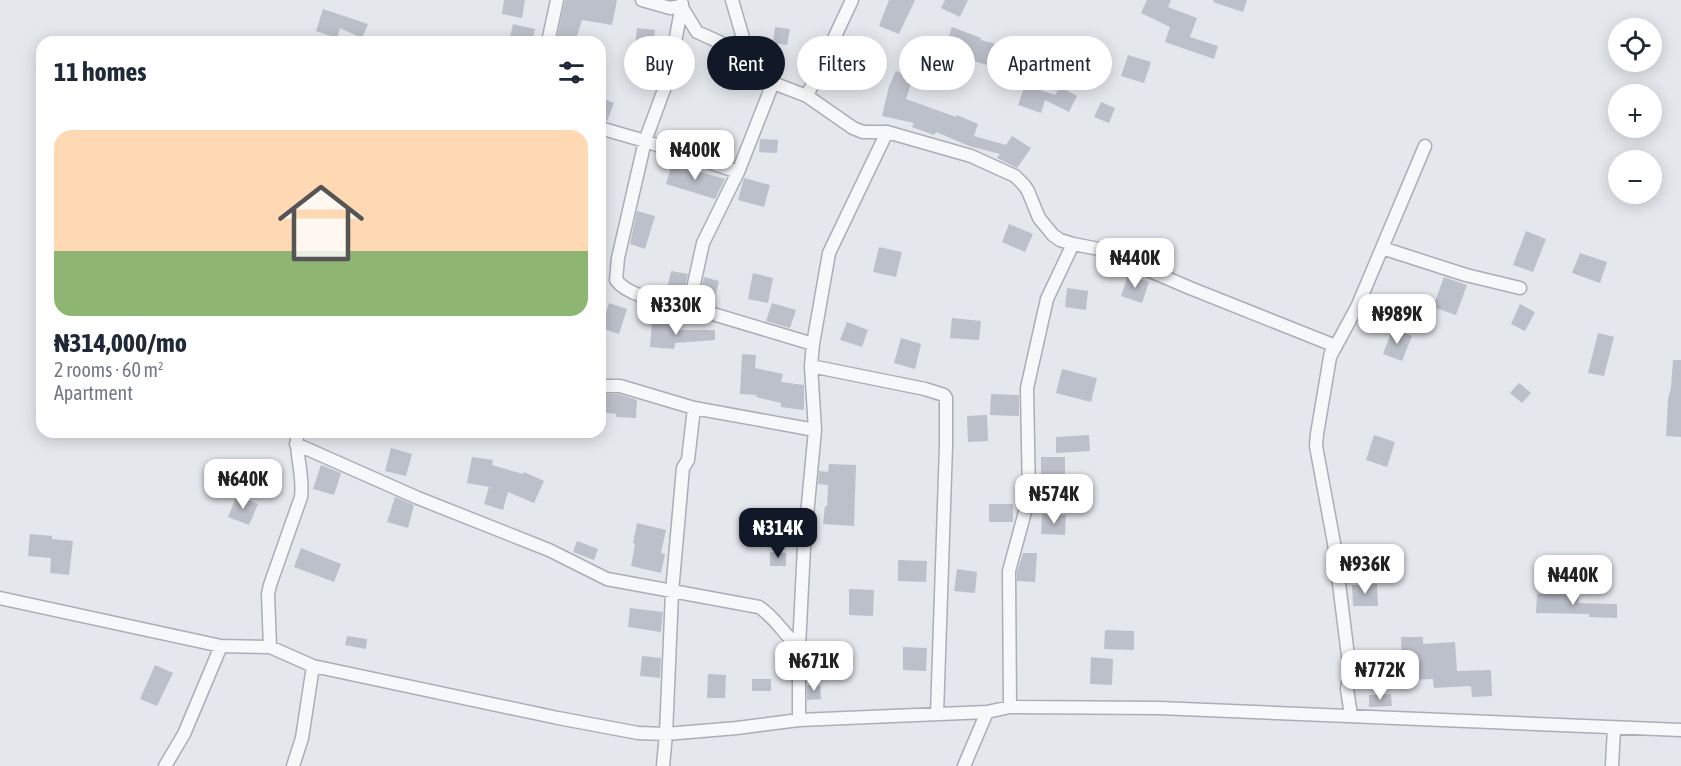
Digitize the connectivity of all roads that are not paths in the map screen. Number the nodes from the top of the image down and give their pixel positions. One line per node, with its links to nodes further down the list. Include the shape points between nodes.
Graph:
1 (557, 0): 6 (street)
2 (642, 0): 5 (street, via 670,8)
3 (732, 0): 8 (street)
4 (852, 0): 11 (street)
5 (682, 3): 7 (street, via 697,32); 14 (street, via 669,76)
6 (549, 36)
7 (707, 36)
8 (742, 36)
9 (785, 88): 11 (street)
10 (770, 90): 16 (street)
11 (807, 96): 13 (street, via 853,128)
12 (606, 130): 14 (street)
13 (887, 132): 17 (street, via 971,156 1015,176 1053,235); 21 (street, via 829,253)
14 (645, 141): 16 (street); 20 (street, via 616,280 619,285 658,301)
15 (1425, 146): 18 (street)
16 (738, 172): 20 (street, via 703,243)
17 (1073, 244): 22 (street, via 1099,249 1333,345); 34 (street, via 1047,299 1027,388 1029,496 1009,571)
18 (1382, 248): 19 (street); 22 (street)
19 (1520, 288)
20 (689, 307): 21 (street)
21 (813, 344): 23 (street)
22 (1330, 357): 37 (street, via 1316,446 1334,543 1350,672 1347,689)
23 (811, 366): 26 (street); 36 (street, via 925,389 946,398)
24 (606, 387): 25 (street, via 620,386)
25 (694, 408): 26 (street); 28 (street, via 688,460 683,468)
26 (815, 430): 32 (street)
27 (297, 438): 28 (street, via 418,498 549,550 607,579); 31 (street, via 301,497 268,594)
28 (672, 592): 32 (street, via 759,608 770,614); 41 (street)
29 (0, 598): 30 (street)
30 (221, 646): 31 (street); 42 (street, via 184,734)
31 (270, 647): 33 (street)
32 (799, 648): 38 (street)
33 (313, 666): 41 (street, via 558,718 638,733); 43 (street, via 302,738)
34 (1010, 707): 35 (street); 37 (street)
35 (987, 712): 36 (street); 45 (street)
36 (937, 714): 38 (street)
37 (1351, 715): 39 (street)
38 (799, 720): 41 (street)
39 (1614, 728): 40 (street); 46 (street)
40 (1681, 730)
41 (666, 734): 44 (street)
42 (165, 766)
43 (293, 766)
44 (663, 766)
45 (964, 766)
46 (1612, 766)

